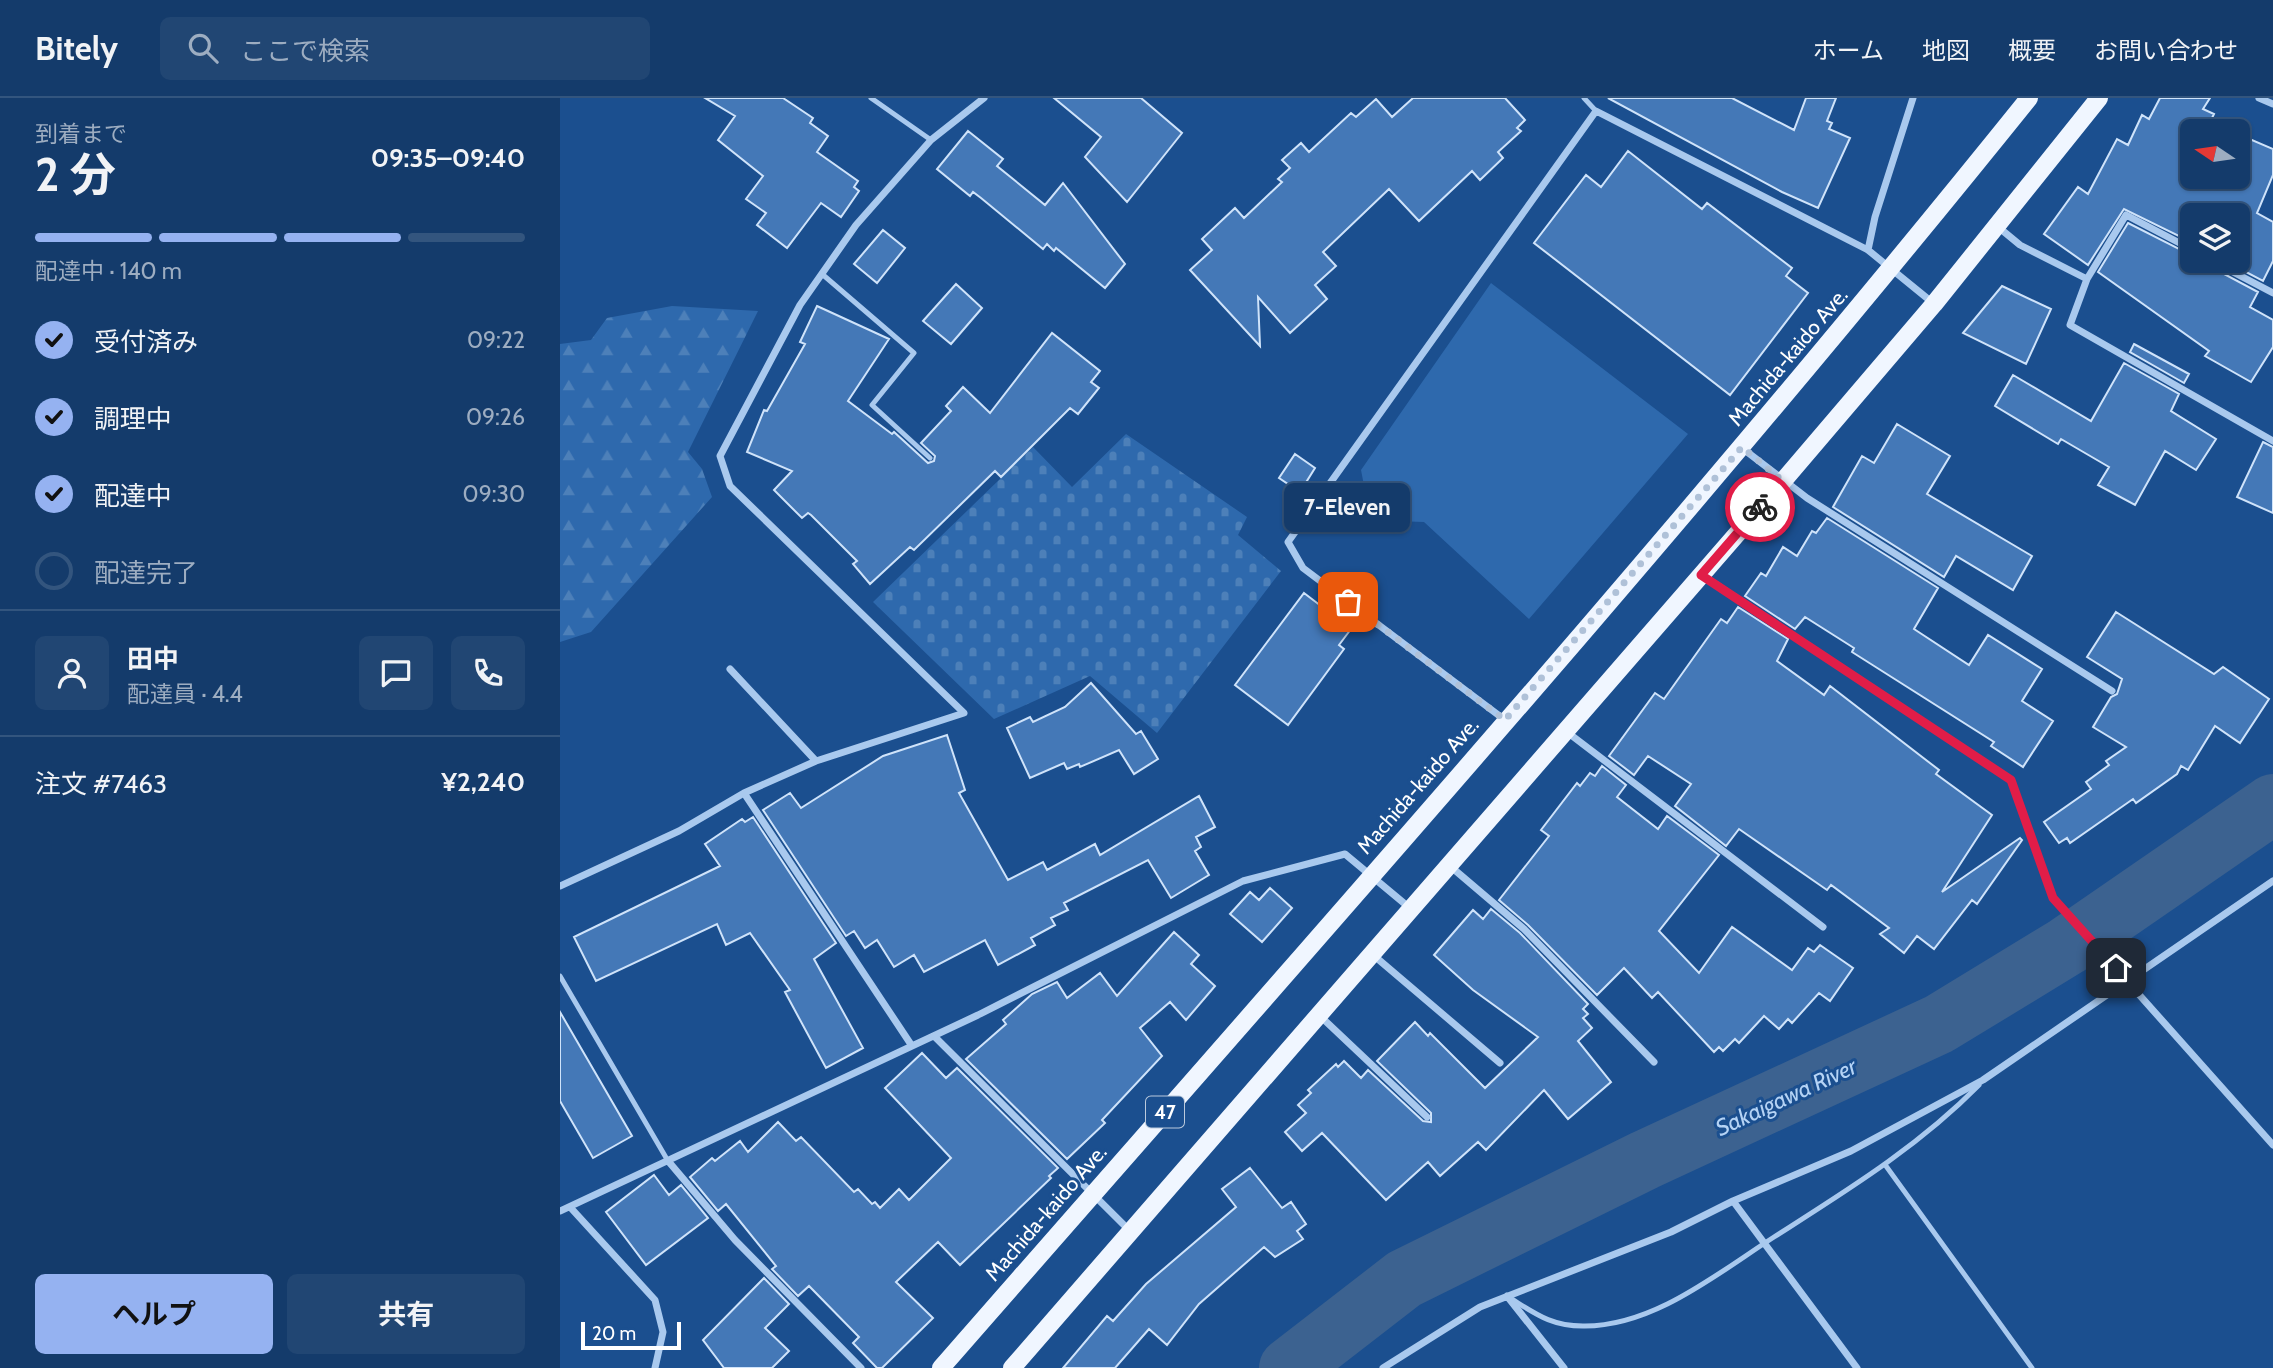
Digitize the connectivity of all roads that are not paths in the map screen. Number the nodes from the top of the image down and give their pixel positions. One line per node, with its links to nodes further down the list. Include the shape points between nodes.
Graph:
1 (871, 98): 10 (lane)
2 (984, 98): 10 (street)
3 (1584, 98): 9 (lane)
4 (1913, 98): 13 (street)
5 (2029, 98): 14 (main road, Machida-kaido Ave. / 47)
6 (2099, 98): 11 (main road, 47)
7 (2259, 98): 8 (street)
8 (2273, 104)
9 (1596, 111): 13 (street); 27 (street, via 1288,542 1303,568)
10 (931, 141): 16 (street, via 856,225)
11 (1996, 226): 17 (street, via 2020,245); 19 (main road, 47)
12 (2180, 243): 17 (street, via 2126,215)
13 (1868, 250): 14 (street)
14 (1891, 269): 19 (street); 21 (main road, Machida-kaido Ave. / 47)
15 (2235, 273): 18 (street)
16 (822, 274): 22 (lane, via 914,353 872,405); 29 (street, via 800,305 720,456 730,486 964,713)
17 (2087, 279): 20 (street, via 2070,325)
18 (2273, 293)
19 (1934, 304): 23 (main road, 47)
20 (2273, 441)
21 (1742, 447): 23 (street); 27 (main road, Machida-kaido Ave. / 47)
22 (930, 458)
23 (1783, 481): 24 (main road, 47); 26 (street)
24 (1701, 575): 28 (main road, 47); 39 (street, via 2011,780 2053,898)
25 (730, 669): 29 (street)
26 (2112, 691)
27 (1505, 720): 32 (main road, Machida-kaido Ave. / 47)
28 (1565, 731): 31 (main road, 47); 36 (street)
29 (816, 761): 30 (street)
30 (744, 793): 34 (street, via 678,831); 42 (street)
31 (1448, 865): 35 (main road, 47); 43 (street, via 1524,929)
32 (1371, 874): 35 (street); 41 (street, via 1347,855 1336,854 1243,881); 50 (main road, Machida-kaido Ave. / 47)
33 (2273, 881): 39 (street)
34 (560, 886)
35 (1410, 909): 37 (main road, 47)
36 (1823, 927)
37 (1372, 954): 40 (main road, 47); 44 (street)
38 (560, 976): 48 (lane)
39 (2129, 982): 45 (street); 47 (street)
40 (1319, 1015): 46 (street); 54 (main road, 47)
41 (934, 1036): 42 (street); 50 (street)
42 (912, 1046): 48 (street)
43 (1654, 1062)
44 (1500, 1063)
45 (1983, 1080): 49 (lane, via 1949,1115); 51 (street, via 1851,1151)
46 (1427, 1117)
47 (2273, 1145)
48 (669, 1162): 52 (street); 58 (street, via 735,1240)
49 (1886, 1166): 55 (lane); 64 (lane)
50 (1093, 1195): 54 (street); 59 (main road, Machida-kaido Ave. / 47)
51 (1733, 1201): 55 (street); 56 (street, via 1671,1232)
52 (570, 1207): 53 (street); 57 (street, via 656,1300 663,1332)
53 (560, 1211)
54 (1131, 1232): 60 (main road, 47)
55 (1764, 1244): 56 (lane, via 1690,1293 1609,1322 1552,1324); 63 (street)
56 (1507, 1296): 61 (street, via 1480,1307); 62 (street)
57 (655, 1368)
58 (861, 1368)
59 (941, 1368)
60 (1012, 1368)
61 (1382, 1368)
62 (1564, 1368)
63 (1857, 1368)
64 (2032, 1368)

